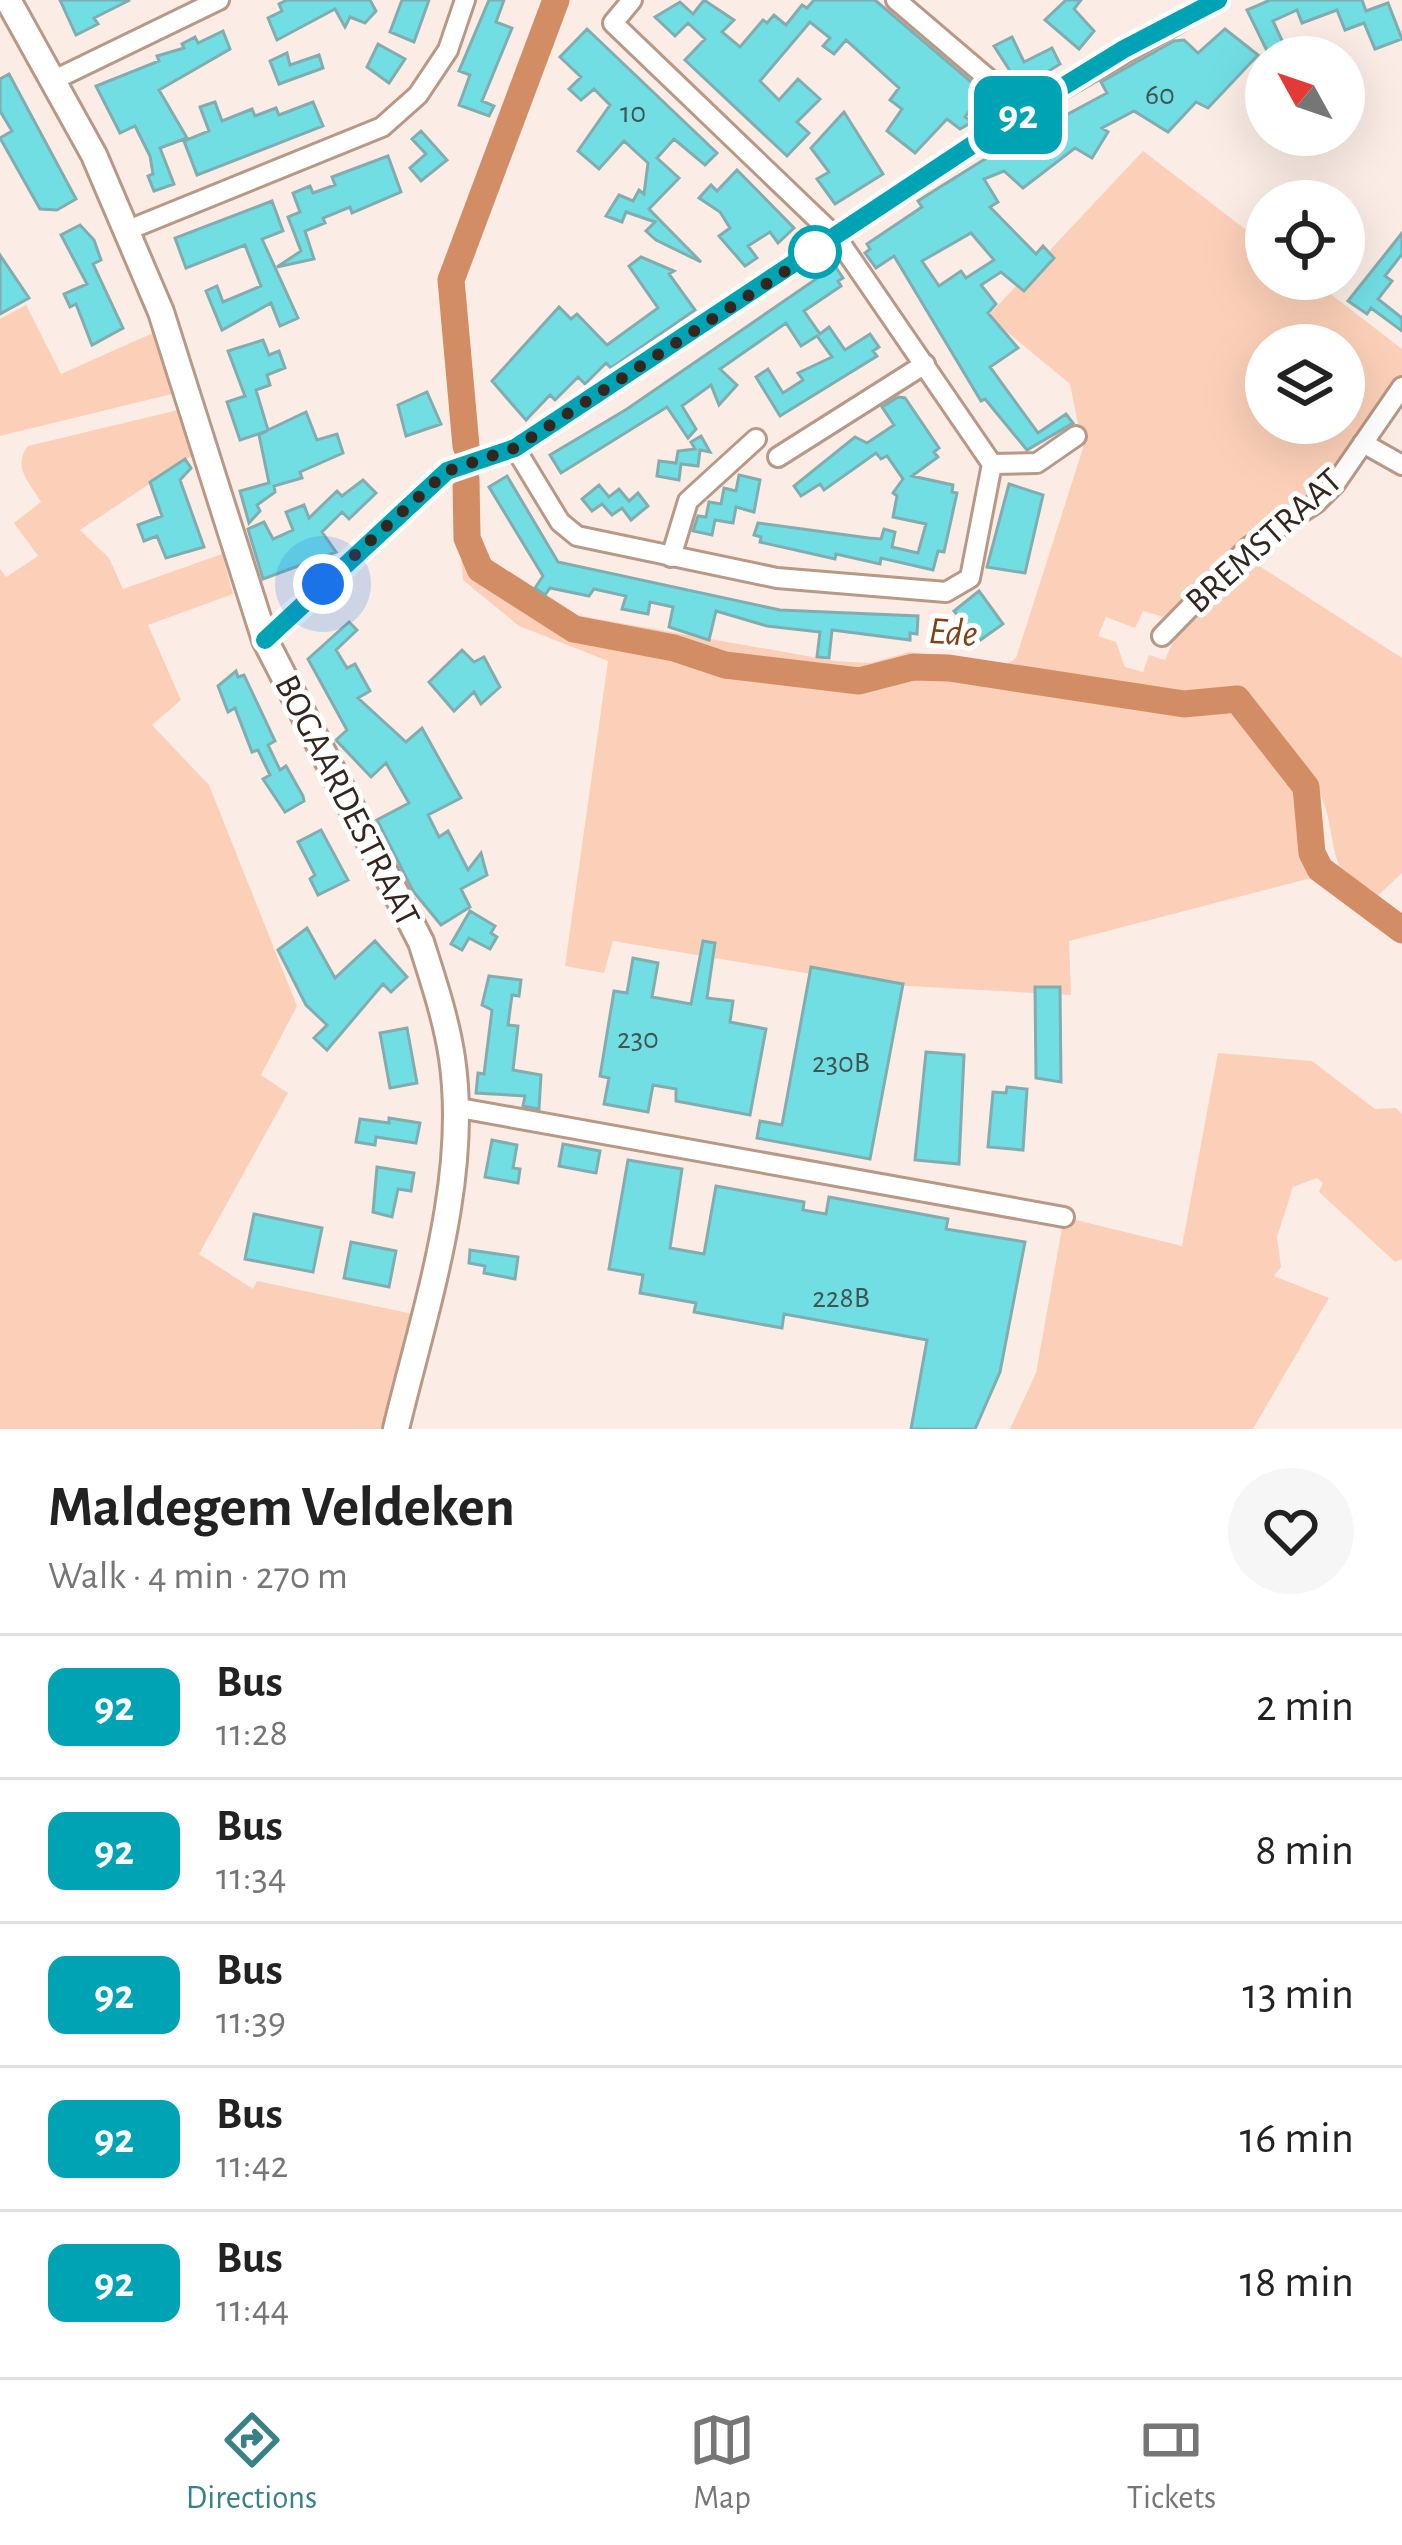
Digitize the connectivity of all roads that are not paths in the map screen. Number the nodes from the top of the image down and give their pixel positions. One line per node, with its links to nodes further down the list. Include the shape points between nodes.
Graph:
1 (8, 0): 7 (street, BOGAARDESTRAAT)
2 (218, 0): 7 (street)
3 (465, 0): 9 (street, via 448,50 418,95 382,128)
4 (632, 0): 10 (street, via 614,23)
5 (896, 0): 8 (street)
6 (1218, 0): 8 (street)
7 (54, 80): 9 (street, BOGAARDESTRAAT)
8 (1025, 110): 10 (street)
9 (128, 230): 24 (street, BOGAARDESTRAAT)
10 (837, 238): 11 (street); 18 (street)
11 (925, 364): 19 (street); 20 (street)
12 (1402, 387): 15 (street, BREMSTRAAT)
13 (1076, 436): 20 (street, via 1037,463)
14 (756, 440): 22 (street, via 688,500)
15 (1365, 440)
16 (1362, 444): 23 (street, BREMSTRAAT, via 1316,503 1249,547)
17 (1365, 444): 21 (street, BREMSTRAAT)
18 (515, 448): 22 (street, via 577,536); 24 (street, via 447,471)
19 (778, 457)
20 (992, 464): 22 (street, via 970,578 946,592 777,578)
21 (1402, 465)
22 (671, 557)
23 (1162, 636)
24 (265, 640): 25 (street, BOGAARDESTRAAT, via 421,943 453,1060)
25 (454, 1107): 26 (street); 27 (street, BOGAARDESTRAAT, via 432,1280)
26 (1064, 1217)
27 (396, 1429)

